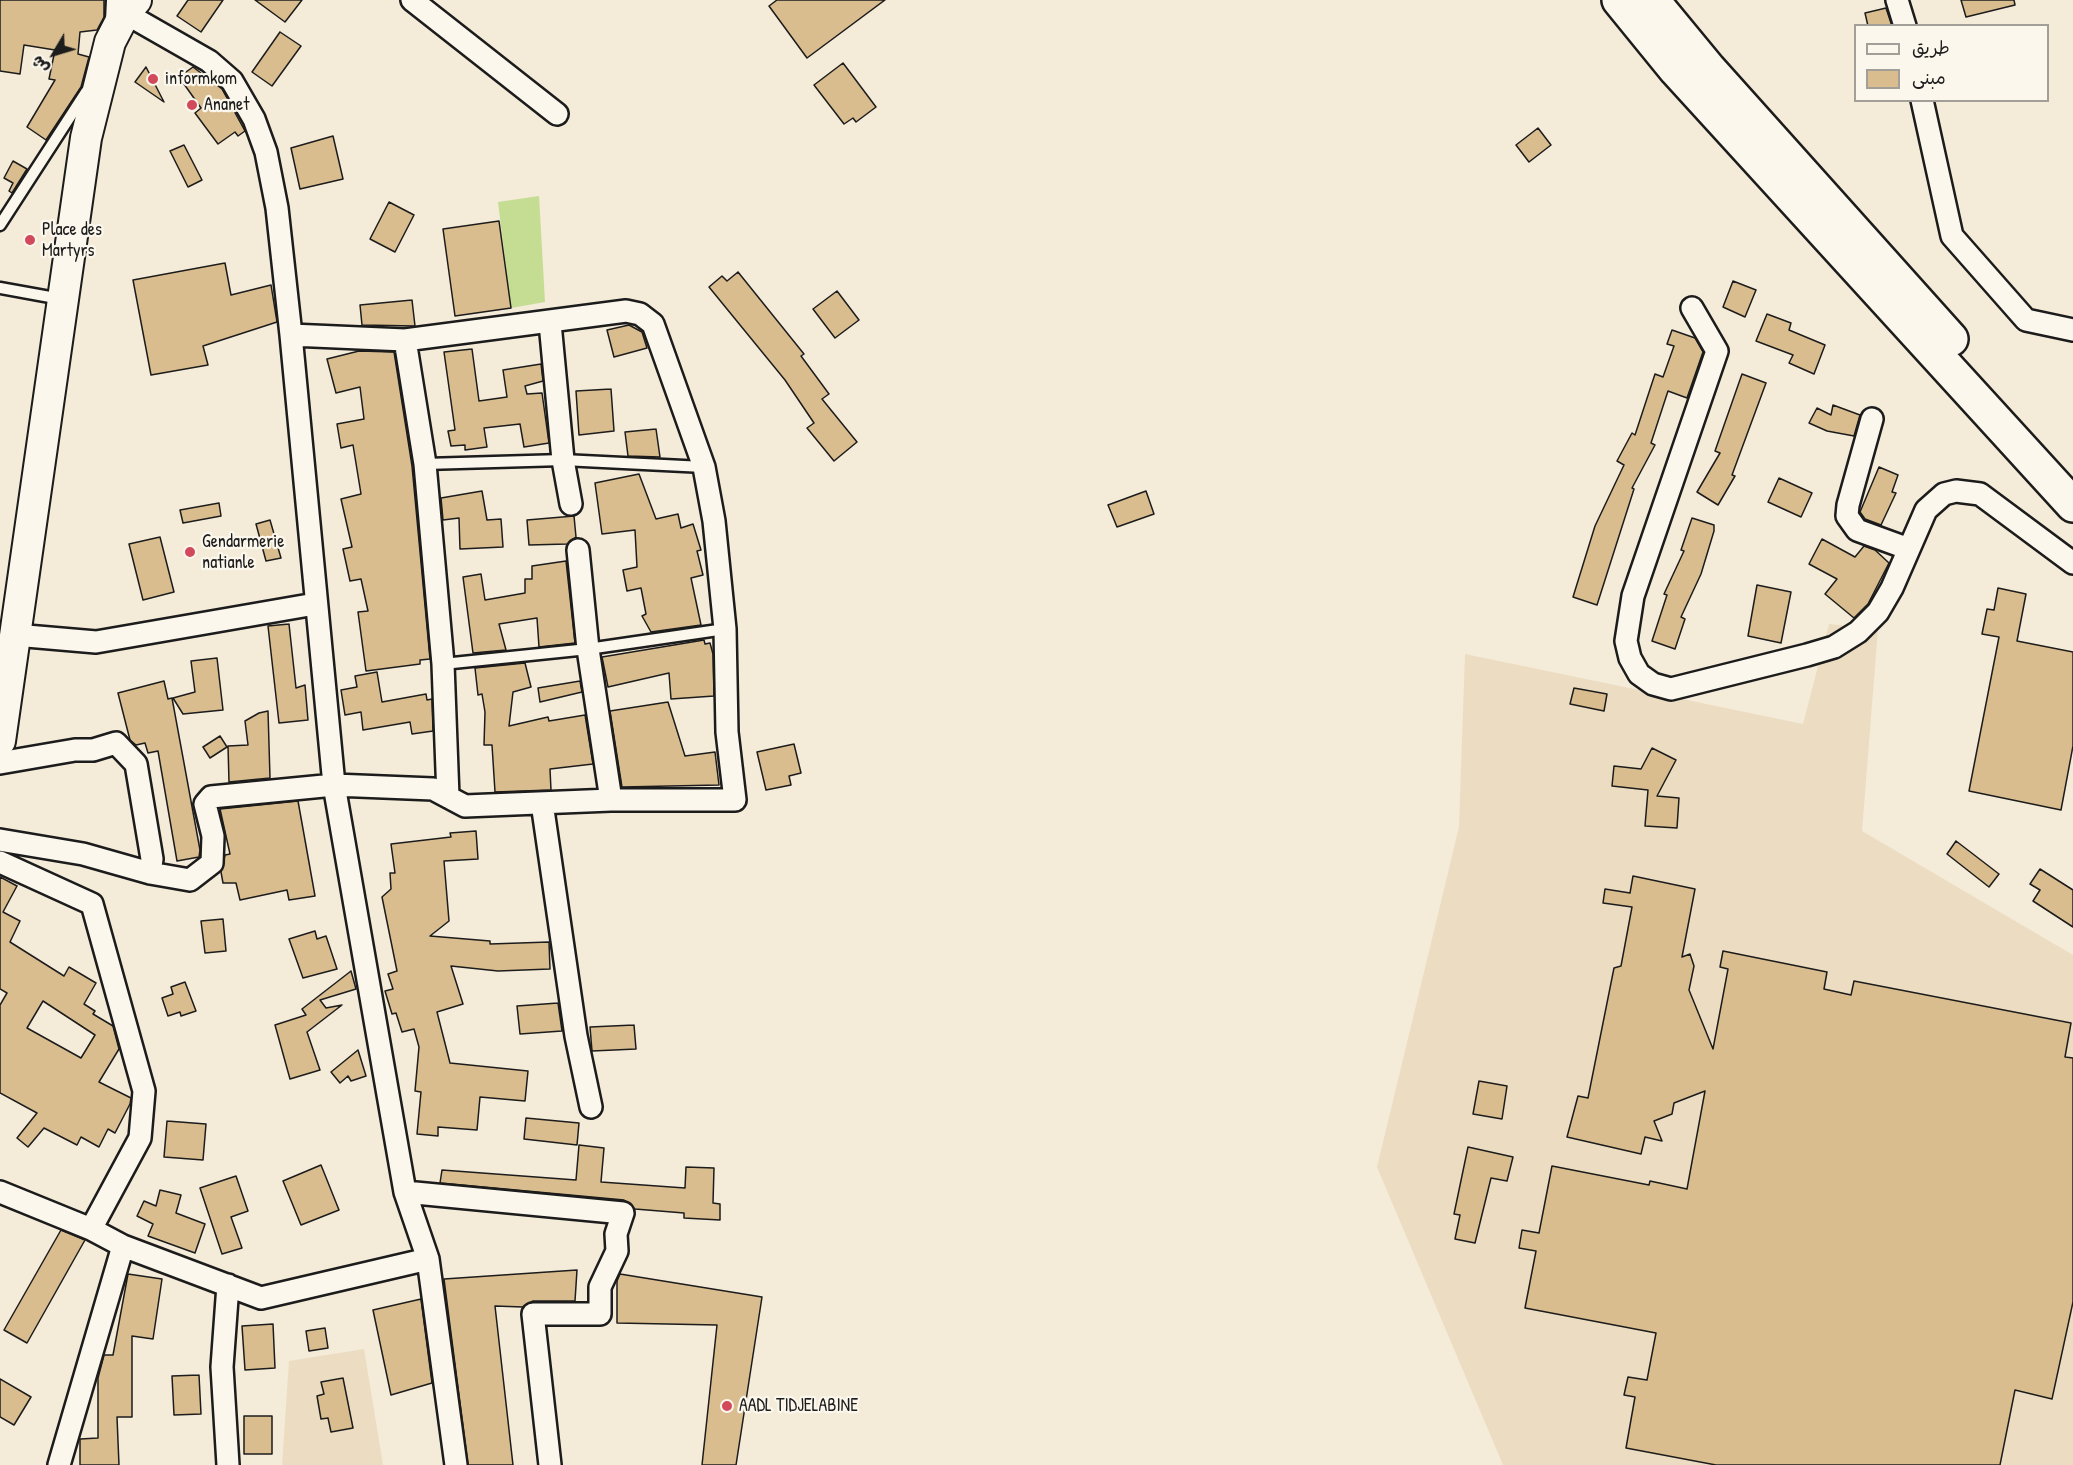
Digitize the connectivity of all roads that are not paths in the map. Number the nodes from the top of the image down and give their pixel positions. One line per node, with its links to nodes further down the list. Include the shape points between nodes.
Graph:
1 (412, 0): 9 (street)
2 (1619, 0): 24 (highway, via 1684,79)
3 (1652, 0): 22 (highway, via 1709,69)
4 (1897, 0): 6 (street)
5 (125, 4): 7 (main road); 16 (street, via 232,81 254,119 266,152 277,208)
6 (1904, 24)
7 (105, 57): 10 (lane); 12 (main road, via 86,138)
8 (1922, 102): 15 (street, via 1952,236 2026,320)
9 (557, 114)
10 (0, 225)
11 (0, 288): 12 (lane)
12 (61, 299): 30 (main road)
13 (1692, 308): 25 (street, via 1716,351 1633,596 1626,641 1640,674 1653,684 1671,689 1834,647 1858,632 1878,612)
14 (550, 323): 17 (street); 19 (street); 21 (street, via 626,311 640,314 653,324)
15 (2073, 330)
16 (291, 335): 17 (street); 28 (street)
17 (405, 340): 20 (street)
18 (1872, 419): 25 (street, via 1847,516 1857,530)
19 (563, 460): 20 (lane); 21 (lane); 23 (street)
20 (425, 464): 32 (street)
21 (704, 467): 29 (street)
22 (2073, 474)
23 (571, 504)
24 (2073, 505)
25 (1909, 549): 27 (street, via 1934,501 1944,494 1968,491 1990,501)
26 (578, 550): 31 (street)
27 (2073, 562)
28 (315, 604): 30 (street, via 96,642); 35 (street)
29 (725, 629): 31 (lane); 37 (street, via 727,732 735,800)
30 (15, 636): 33 (main road)
31 (588, 649): 32 (lane); 37 (street)
32 (443, 664): 36 (street)
33 (0, 741)
34 (0, 763): 41 (street, via 116,743 136,764 152,859)
35 (334, 785): 36 (street, via 434,789); 41 (street, via 211,797 205,804 213,836 212,863 190,880); 44 (street)
36 (448, 797): 38 (street, via 465,806)
37 (611, 800): 38 (street)
38 (542, 802): 42 (street, via 576,1036)
39 (0, 840): 41 (street, via 84,854)
40 (0, 862): 45 (street, via 92,904 144,1090 140,1138)
41 (150, 873)
42 (591, 1107)
43 (0, 1192): 45 (street)
44 (405, 1192): 47 (street); 52 (street, via 623,1213 616,1234 617,1251 600,1287 600,1314 534,1314)
45 (91, 1229): 46 (street)
46 (123, 1246): 48 (street); 49 (street)
47 (428, 1259): 48 (street, via 261,1298); 51 (street)
48 (228, 1285): 50 (street, via 222,1367)
49 (59, 1465)
50 (228, 1465)
51 (456, 1465)
52 (550, 1465)

